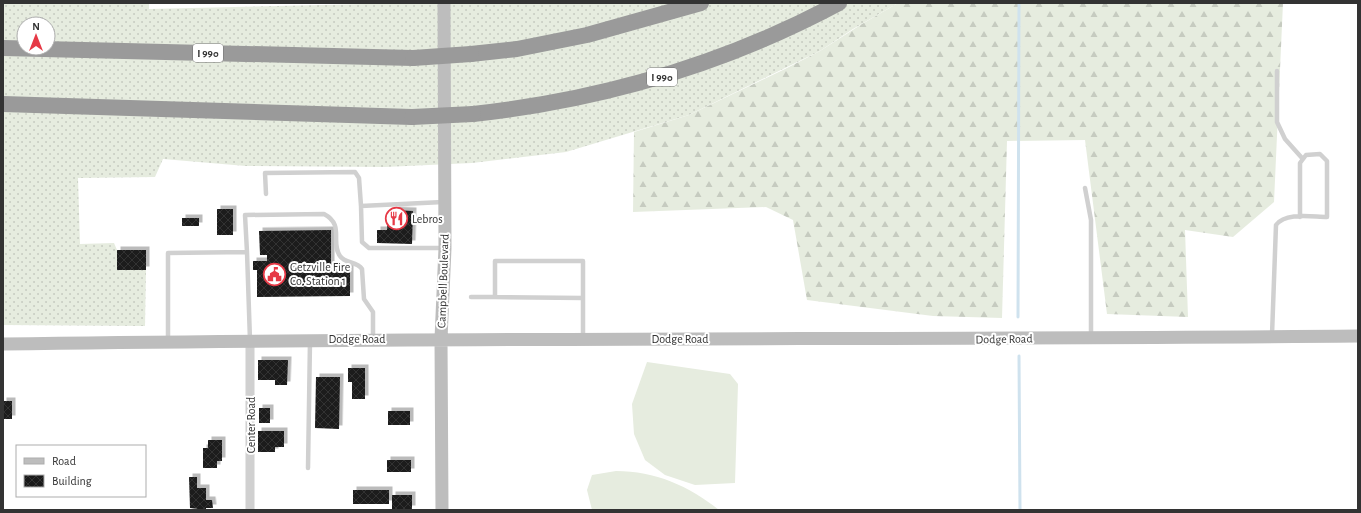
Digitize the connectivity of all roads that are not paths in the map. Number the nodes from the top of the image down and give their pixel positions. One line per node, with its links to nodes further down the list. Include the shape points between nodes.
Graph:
1 (444, 3): 10 (street, Campbell Boulevard)
2 (701, 3): 4 (highway, I 990, bridge, via 587,35 517,49 413,58)
3 (839, 3): 6 (highway, I 990, bridge, via 809,19 706,63 648,82 524,109 412,117)
4 (3, 48)
5 (1277, 71): 7 (lane, via 1277,122 1285,139)
6 (3, 104)
7 (1302, 158): 12 (lane); 12 (lane, via 1306,155 1320,154 1327,161 1328,200 1327,217)
8 (1085, 188): 20 (lane, via 1091,220)
9 (266, 194): 11 (lane, via 265,173 355,172 359,178)
10 (445, 202): 11 (lane); 13 (street, Campbell Boulevard)
11 (360, 206): 13 (lane, via 362,242 369,248)
12 (1300, 217): 18 (lane, via 1287,217 1276,225)
13 (445, 248): 22 (street, Campbell Boulevard)
14 (247, 252): 21 (lane, via 246,215 324,214 330,217 335,223 340,256 348,262 360,265 362,269 364,299 372,312); 24 (lane); 26 (lane, via 168,253)
15 (471, 297): 16 (lane)
16 (495, 297): 17 (lane); 17 (lane, via 495,262 584,261)
17 (583, 298): 23 (lane)
18 (1272, 336): 19 (street, Dodge Road); 20 (street, Dodge Road)
19 (1358, 336)
20 (1092, 338): 23 (street, Dodge Road)
21 (373, 339): 22 (street, Dodge Road); 25 (street, Dodge Road)
22 (441, 339): 23 (street, Dodge Road); 30 (street, Campbell Boulevard)
23 (583, 339)
24 (250, 340): 25 (street, Dodge Road); 26 (street, Dodge Road); 29 (street, Center Road)
25 (310, 340): 28 (lane)
26 (168, 342): 27 (street, Dodge Road)
27 (3, 344)
28 (308, 468)
29 (250, 510)
30 (442, 510)

